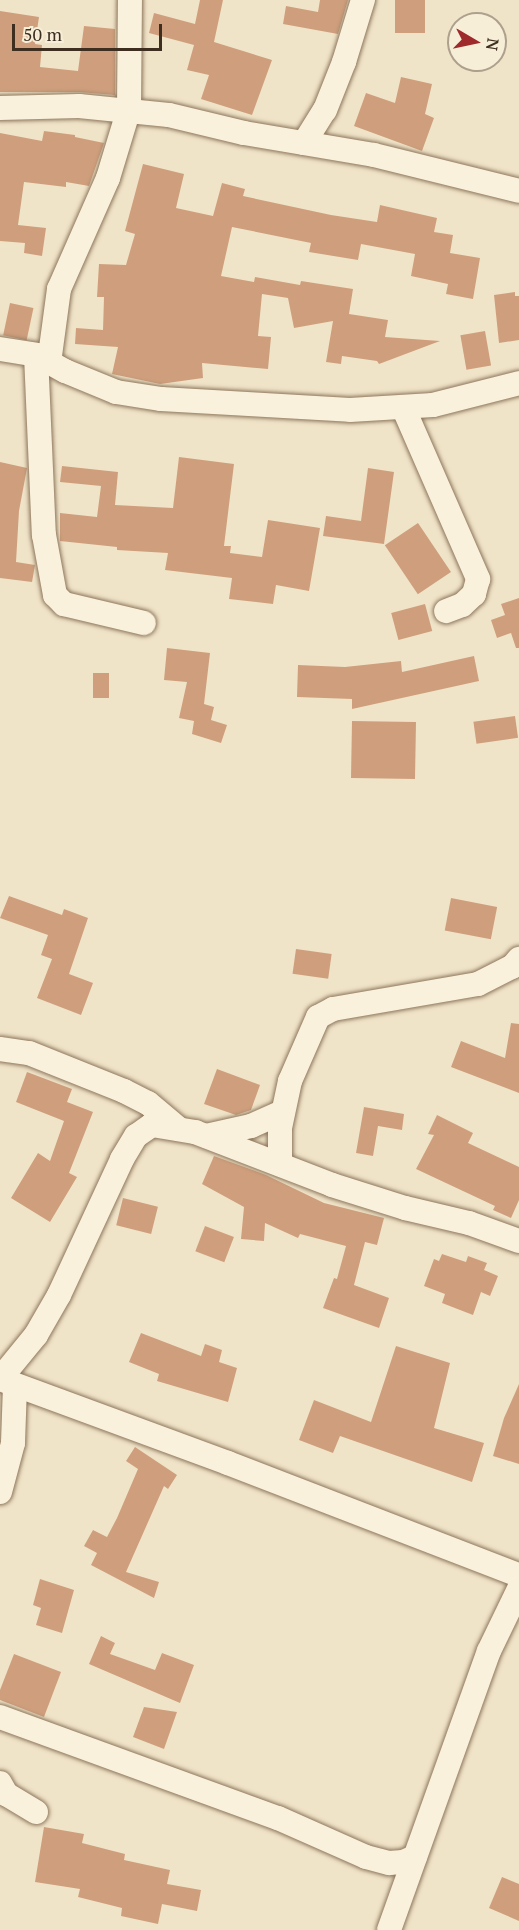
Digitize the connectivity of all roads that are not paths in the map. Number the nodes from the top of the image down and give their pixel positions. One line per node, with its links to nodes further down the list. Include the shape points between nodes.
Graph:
1 (130, 0): 4 (street)
2 (363, 0): 5 (street, via 325,110)
3 (0, 108): 4 (street, via 51,105)
4 (129, 110): 5 (street); 8 (street, via 108,178 59,289)
5 (304, 143): 6 (street, via 374,155)
6 (519, 191)
7 (0, 349): 8 (street)
8 (42, 359): 10 (street, via 116,392 161,399 350,410); 12 (street, via 44,535 52,587 64,604)
9 (519, 382): 10 (street, via 433,405)
10 (404, 407): 11 (street, via 478,579 474,594 462,605)
11 (446, 610)
12 (144, 623)
13 (519, 959): 15 (street, via 512,967 478,984 333,1009 318,1017 290,1081)
14 (0, 1049): 16 (street, via 29,1053 124,1091 148,1103)
15 (283, 1112): 17 (street, via 251,1126); 18 (street)
16 (179, 1129): 17 (street); 20 (street, via 152,1125 136,1136 59,1295)
17 (206, 1136): 18 (street)
18 (280, 1164): 19 (street, via 373,1199 469,1223)
19 (519, 1241)
20 (5, 1382): 21 (street, via 13,1443); 22 (street)
21 (0, 1492)
22 (519, 1575)
23 (519, 1589): 27 (street, via 489,1651)
24 (0, 1717): 28 (street, via 278,1818)
25 (2, 1791): 26 (street)
26 (36, 1812)
27 (415, 1857): 28 (street, via 403,1862); 29 (street)
28 (376, 1859): 29 (street)
29 (404, 1890): 30 (street)
30 (389, 1930)

